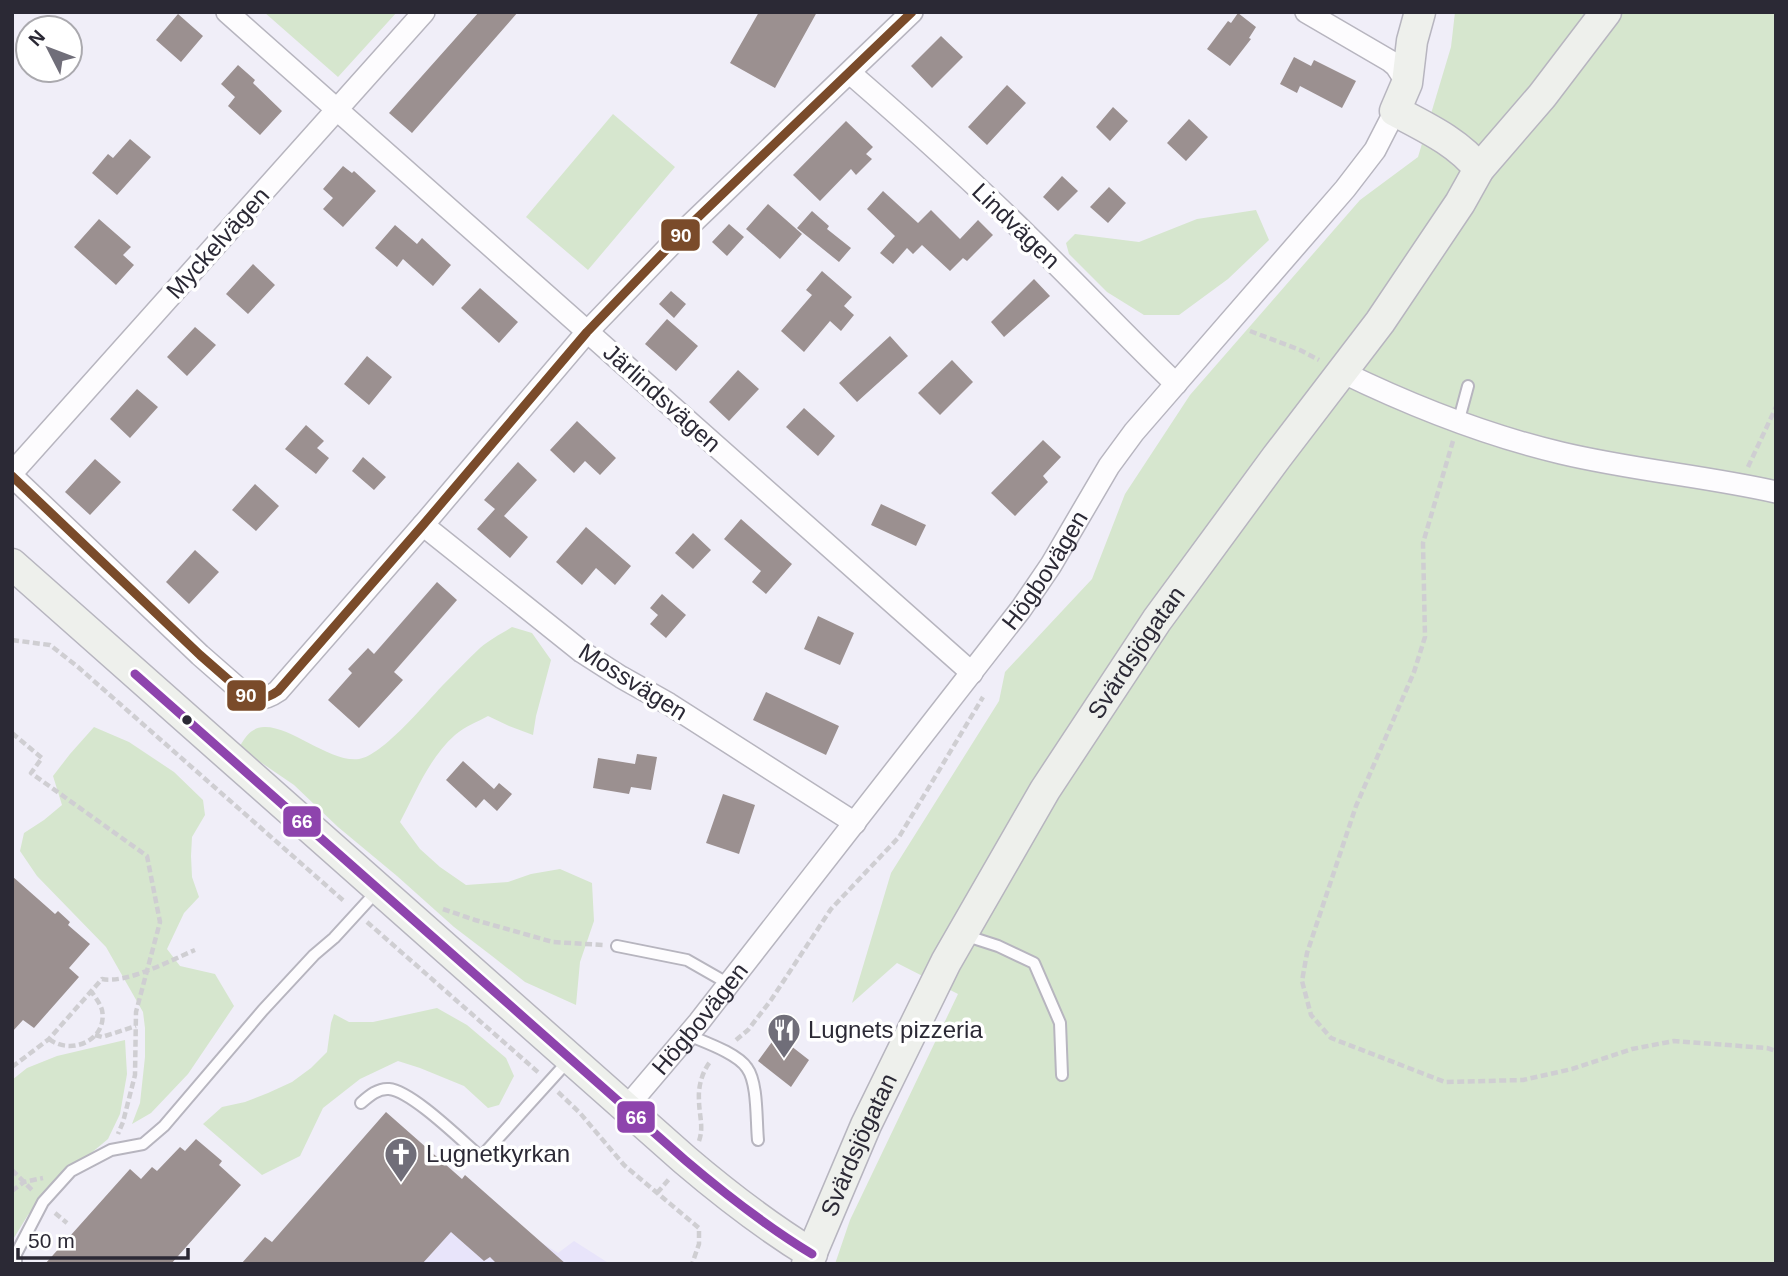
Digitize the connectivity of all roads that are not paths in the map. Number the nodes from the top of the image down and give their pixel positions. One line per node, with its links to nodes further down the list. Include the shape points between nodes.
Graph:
1 (227, 12): 9 (street, Järlindsvägen)
2 (424, 12): 9 (street, Myckelvägen)
3 (912, 12): 7 (street)
4 (1306, 12): 8 (street, via 1390,61)
5 (1420, 12): 8 (street, Högbovägen)
6 (1606, 12): 11 (street, Svärdsjögatan)
7 (850, 73): 12 (street, via 688,227); 14 (street, Lindvägen, via 1028,236)
8 (1407, 83): 10 (street, Högbovägen)
9 (337, 110): 12 (street, Järlindsvägen); 17 (street, Myckelvägen)
10 (1395, 111): 11 (street, via 1431,130); 14 (street, Högbovägen, via 1375,150 1345,189)
11 (1479, 169): 13 (street, Svärdsjögatan, via 1395,300)
12 (587, 332): 19 (street); 21 (street, Järlindsvägen)
13 (1342, 372): 16 (street); 24 (street, Svärdsjögatan, via 1157,620 1045,790)
14 (1176, 384): 21 (street, Högbovägen, via 1109,466 1035,590)
15 (1468, 386): 16 (lane)
16 (1458, 423): 18 (street, via 1558,453)
17 (12, 475): 19 (street, via 209,663 255,699 278,691)
18 (1776, 492)
19 (423, 525): 22 (street, Mossvägen, via 582,652)
20 (12, 564): 23 (street)
21 (972, 673): 22 (street, Högbovägen)
22 (855, 823): 26 (street, Högbovägen)
23 (379, 889): 28 (street); 34 (lane, via 263,1010 164,1126 143,1144 111,1150 72,1171 43,1202 16,1254)
24 (962, 935): 29 (lane, via 1034,963 1060,1023); 33 (street, Svärdsjögatan, via 866,1125)
25 (617, 946): 26 (lane, via 687,960)
26 (729, 984): 27 (street, Högbovägen)
27 (688, 1035): 31 (street, Högbovägen); 32 (lane, via 724,1050 746,1066 753,1081)
28 (570, 1059): 30 (lane, via 481,1157 399,1091 386,1088); 31 (street)
29 (1062, 1075)
30 (360, 1103)
31 (626, 1108): 33 (street)
32 (758, 1140)
33 (809, 1259)
34 (16, 1264)

